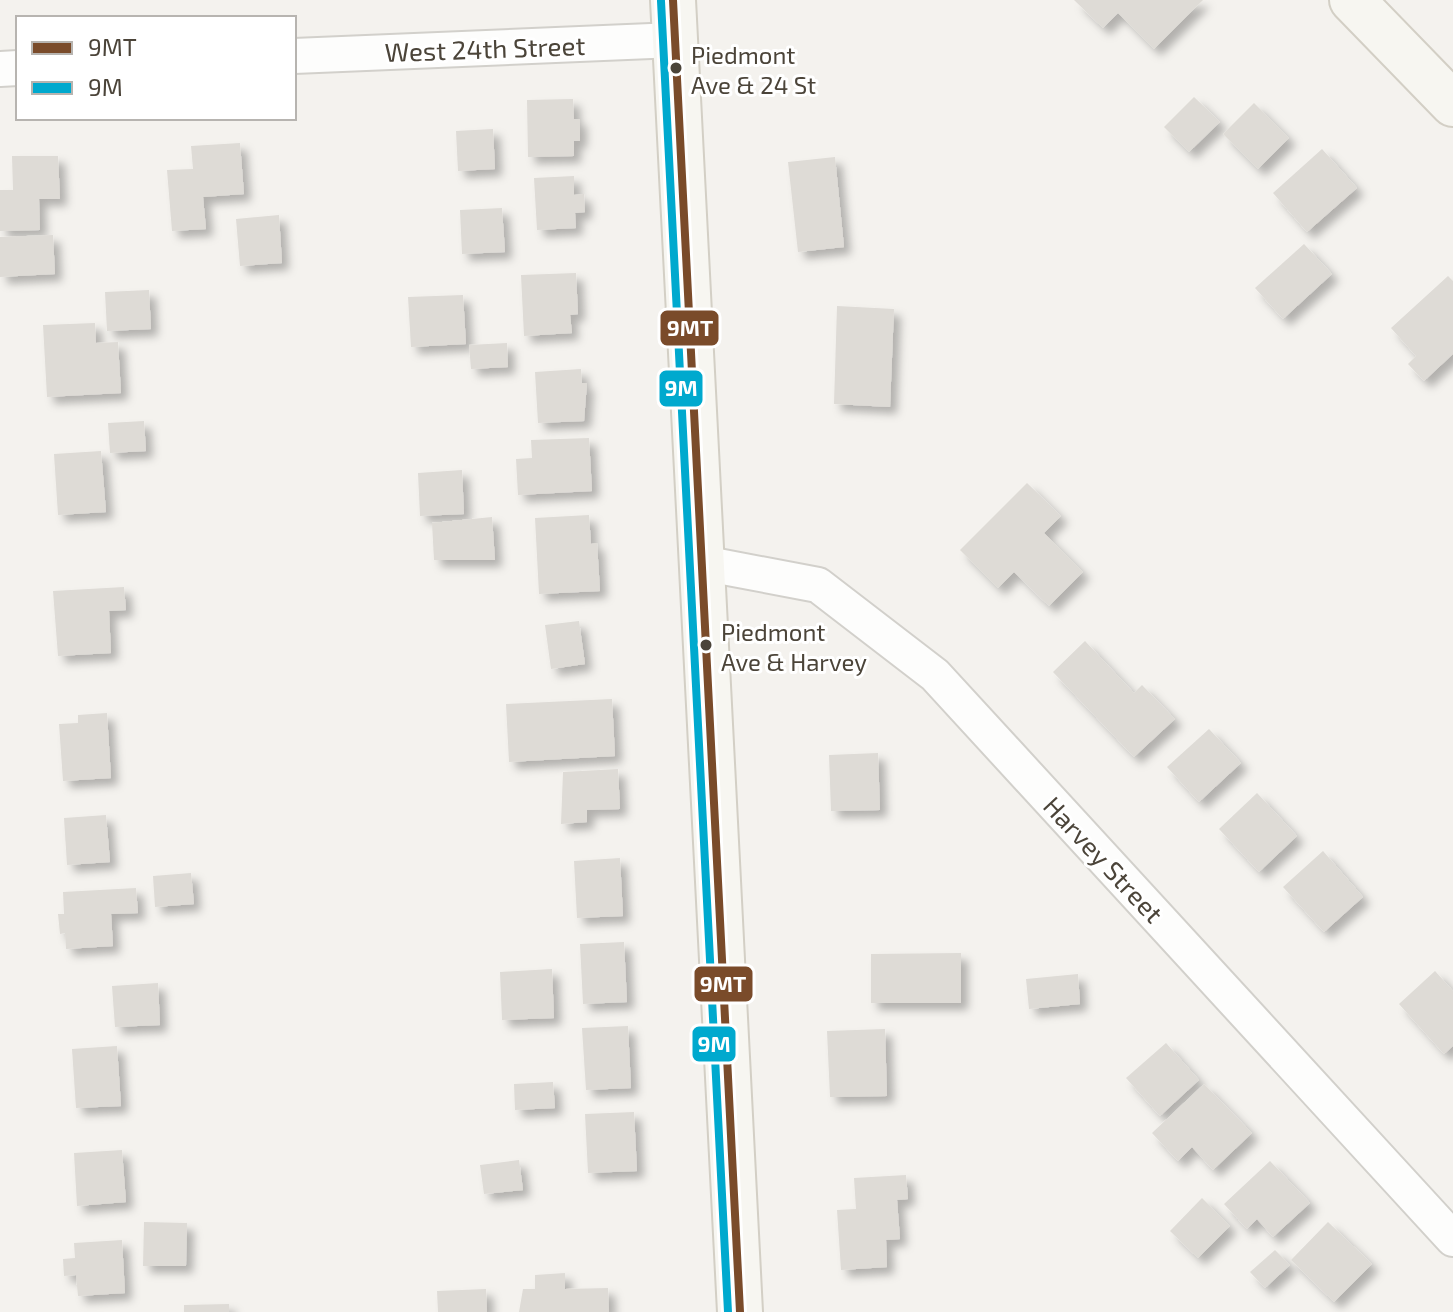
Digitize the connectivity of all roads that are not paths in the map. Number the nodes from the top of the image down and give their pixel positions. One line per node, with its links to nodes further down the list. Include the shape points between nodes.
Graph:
1 (1352, 0): 4 (main road)
2 (674, 20): 3 (street, West 24th Street); 5 (main road)
3 (296, 56)
4 (1453, 104)
5 (702, 563): 6 (street, Harvey Street, via 818,585 935,675); 7 (main road)
6 (1453, 1239)
7 (740, 1312)

